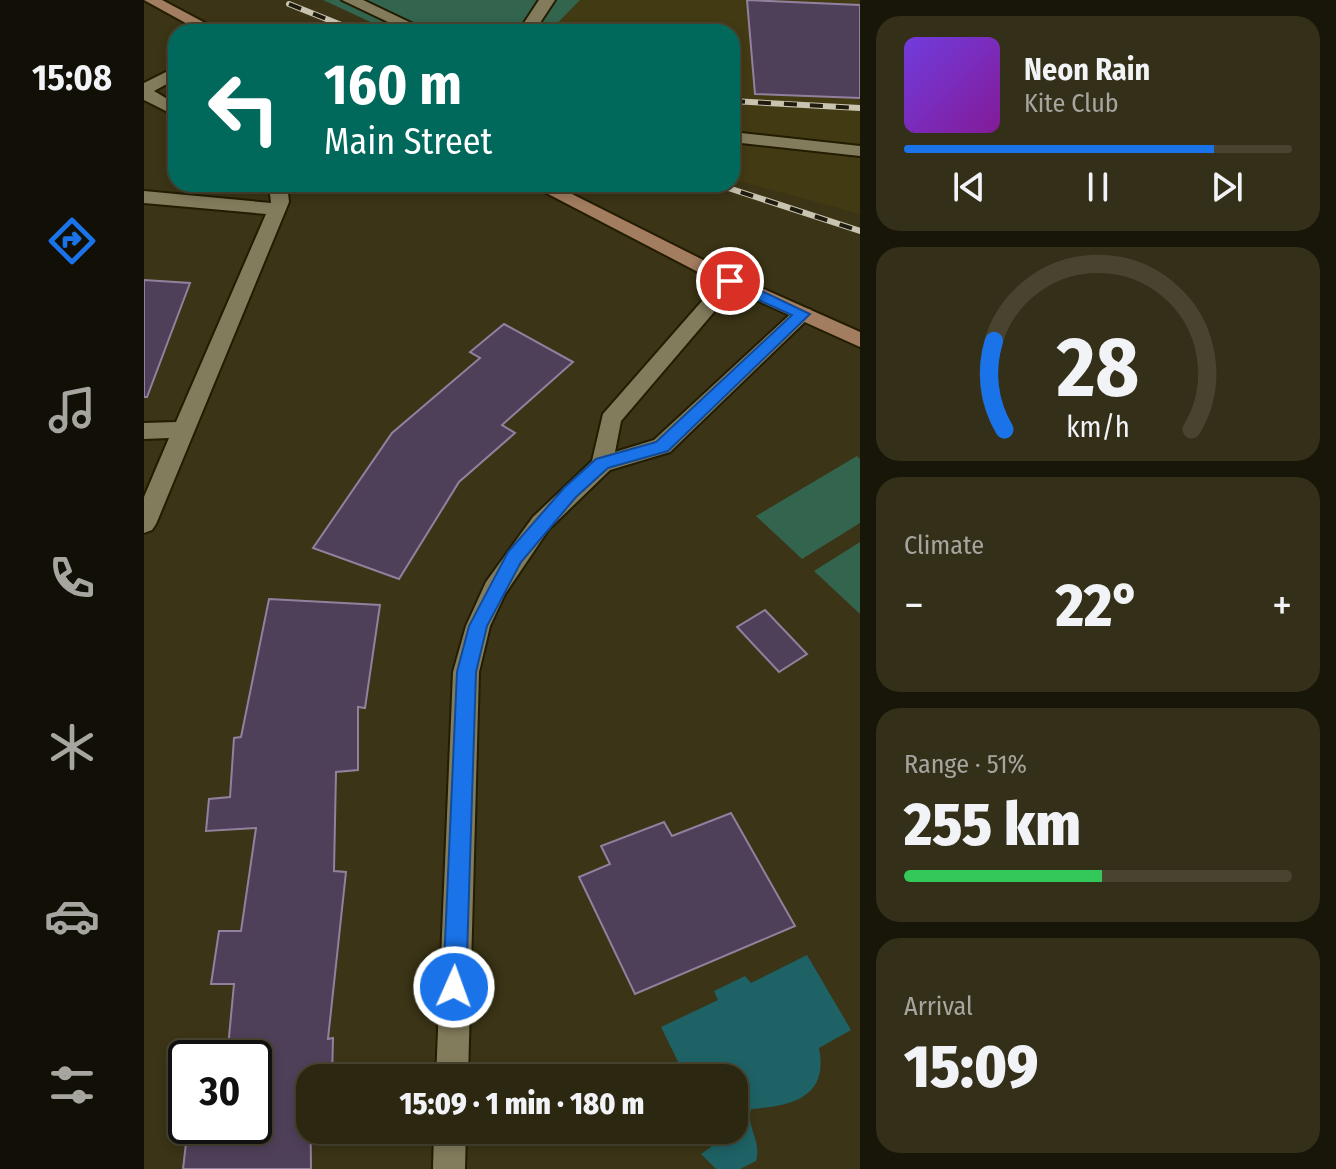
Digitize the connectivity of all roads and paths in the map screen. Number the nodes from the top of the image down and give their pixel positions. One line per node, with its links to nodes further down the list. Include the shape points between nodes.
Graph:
1 (150, 0): 5 (main road)
2 (350, 0): 6 (street)
3 (547, 0): 8 (street)
4 (404, 6): 7 (street)
5 (198, 24)
6 (404, 24)
7 (413, 24)
8 (531, 24)
9 (168, 77): 10 (street)
10 (144, 91): 11 (street)
11 (168, 106)
12 (740, 138): 13 (street)
13 (860, 151)
14 (278, 192): 17 (street)
15 (554, 192): 18 (main road)
16 (144, 197): 17 (street)
17 (277, 209): 21 (street)
18 (730, 281): 19 (main road); 23 (street, via 611,419)
19 (803, 314): 20 (main road); 23 (street, via 662,446)
20 (860, 340)
21 (184, 430): 22 (street); 24 (street)
22 (144, 431)
23 (602, 464): 25 (street, via 514,557 478,626 466,672)
24 (146, 514)
25 (452, 1064)
26 (450, 1144): 27 (street)
27 (449, 1169)

